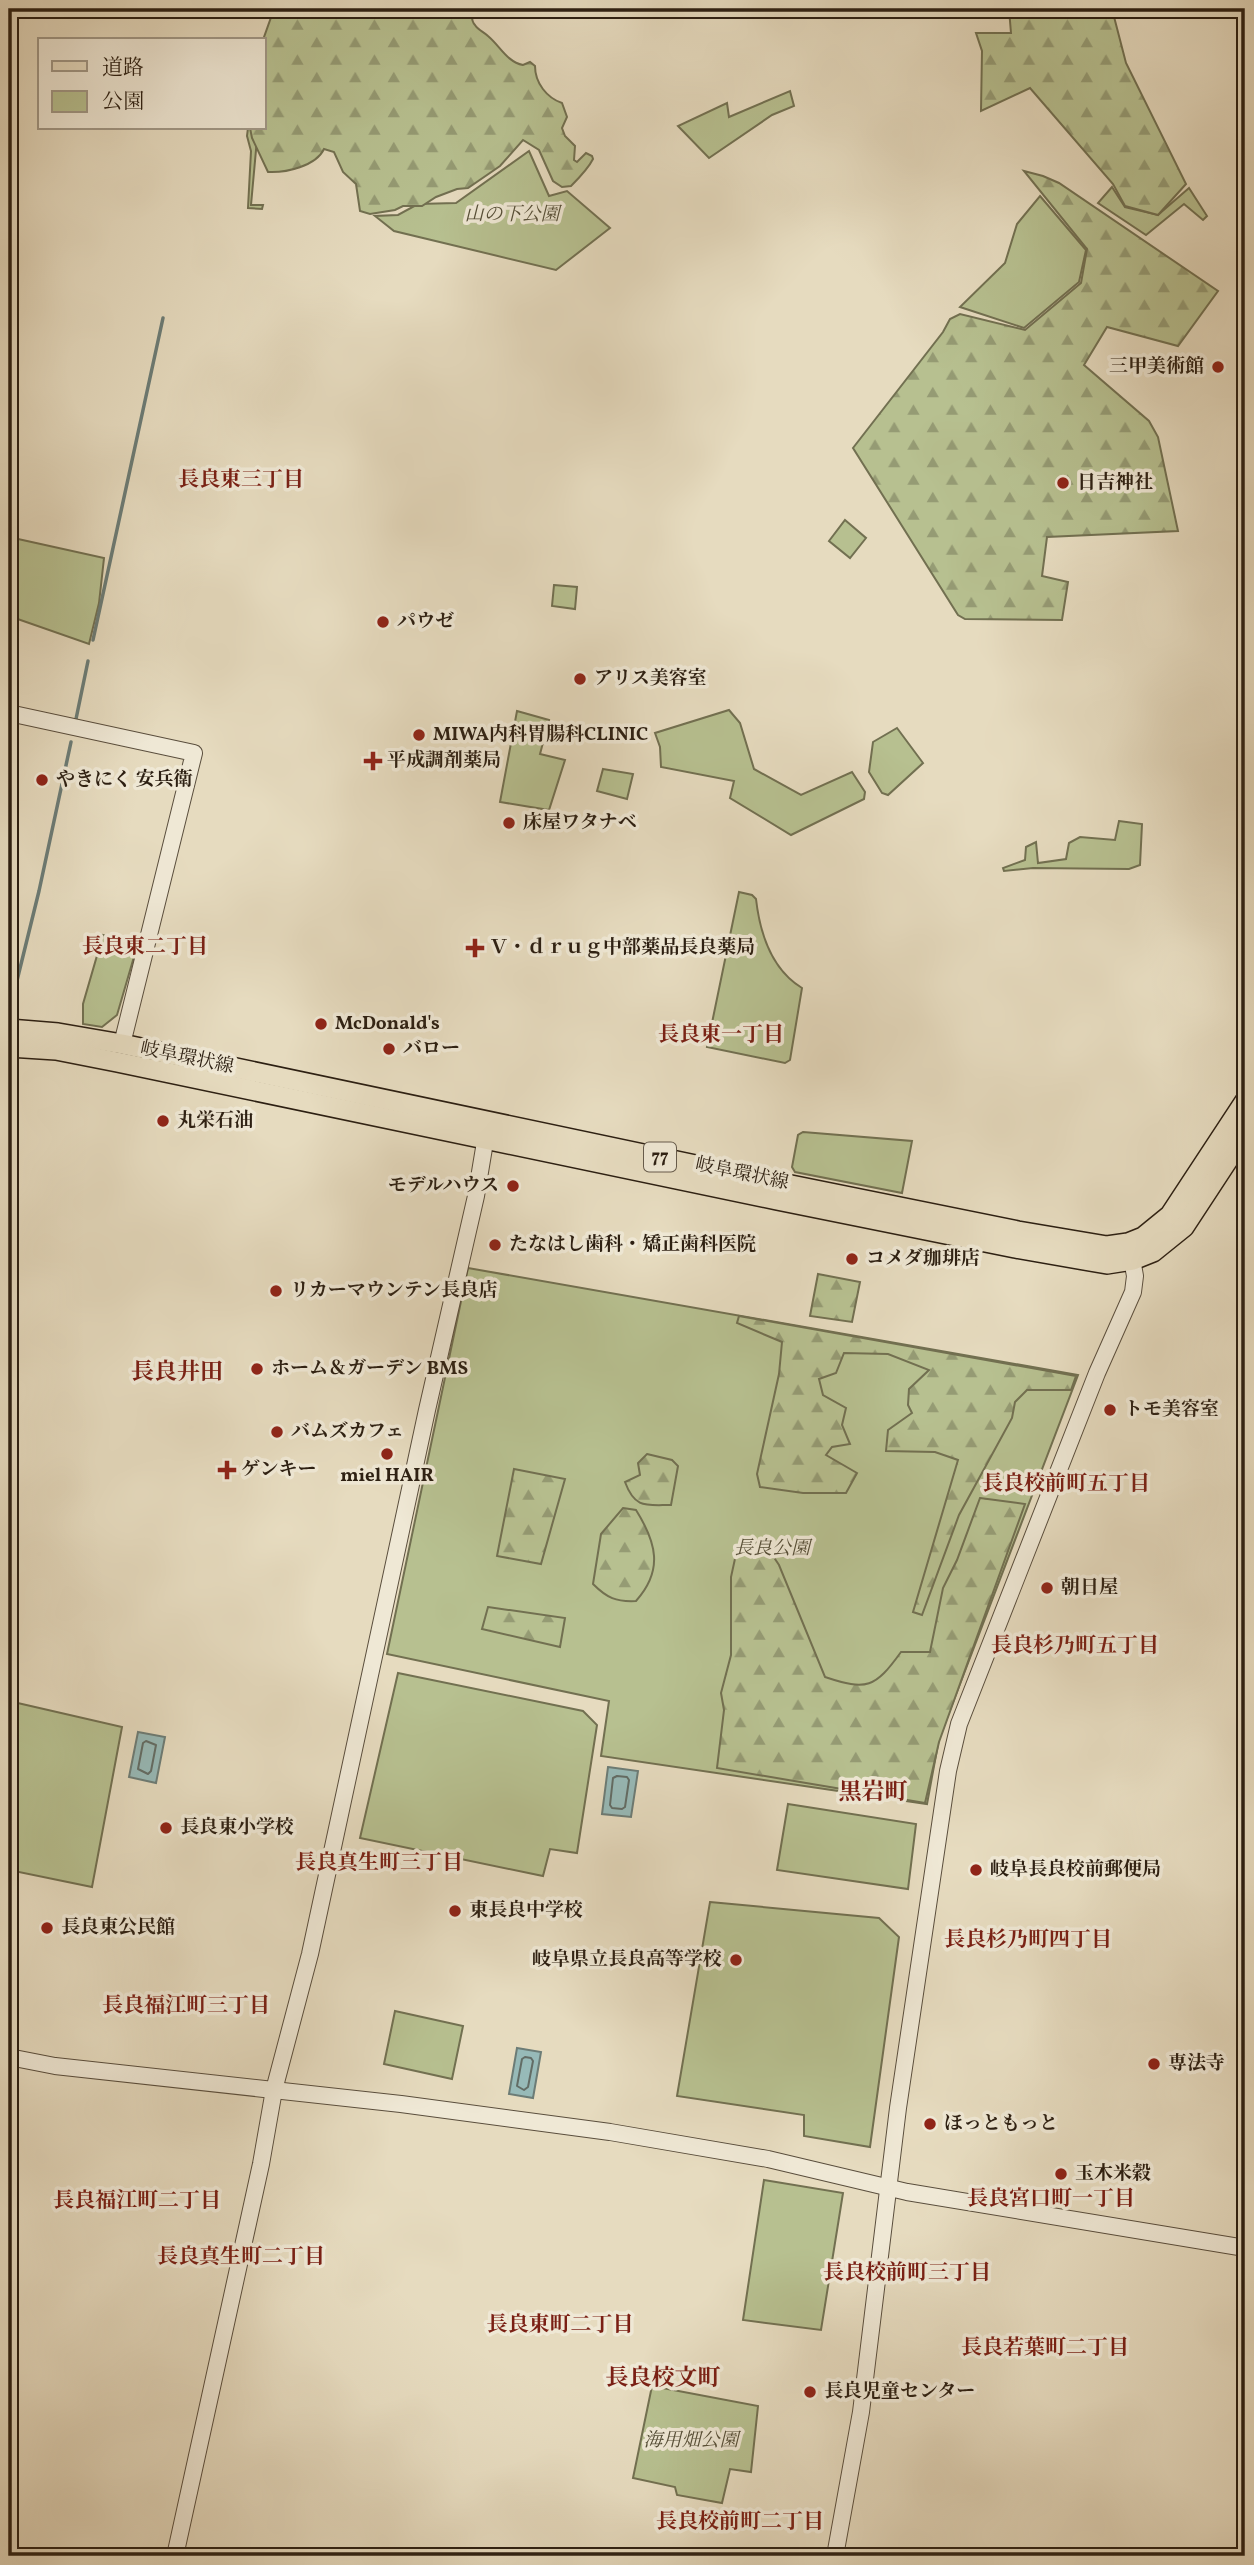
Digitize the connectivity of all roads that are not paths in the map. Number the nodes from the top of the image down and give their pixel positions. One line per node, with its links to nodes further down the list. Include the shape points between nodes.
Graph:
1 (9, 713): 3 (street, via 194,753)
2 (9, 1029): 3 (main road, 岐阜環状線 / 77)
3 (122, 1044): 6 (main road, 岐阜環状線 / 77)
4 (9, 1047): 6 (main road, 岐阜環状線 / 77, via 56,1050)
5 (1245, 1101): 8 (main road, 岐阜環状線 / 77, via 1170,1215)
6 (487, 1130): 8 (main road, 岐阜環状線 / 77); 10 (street, via 310,1954)
7 (1245, 1134): 8 (main road, 岐阜環状線 / 77, via 1184,1227 1153,1252)
8 (1131, 1251): 11 (street, via 1133,1292 959,1724 919,1959)
9 (9, 2057): 10 (street)
10 (274, 2090): 11 (street, via 610,2132 768,2159); 13 (street)
11 (890, 2188): 12 (street); 14 (street, via 861,2412)
12 (1245, 2248)
13 (175, 2556)
14 (835, 2556)

